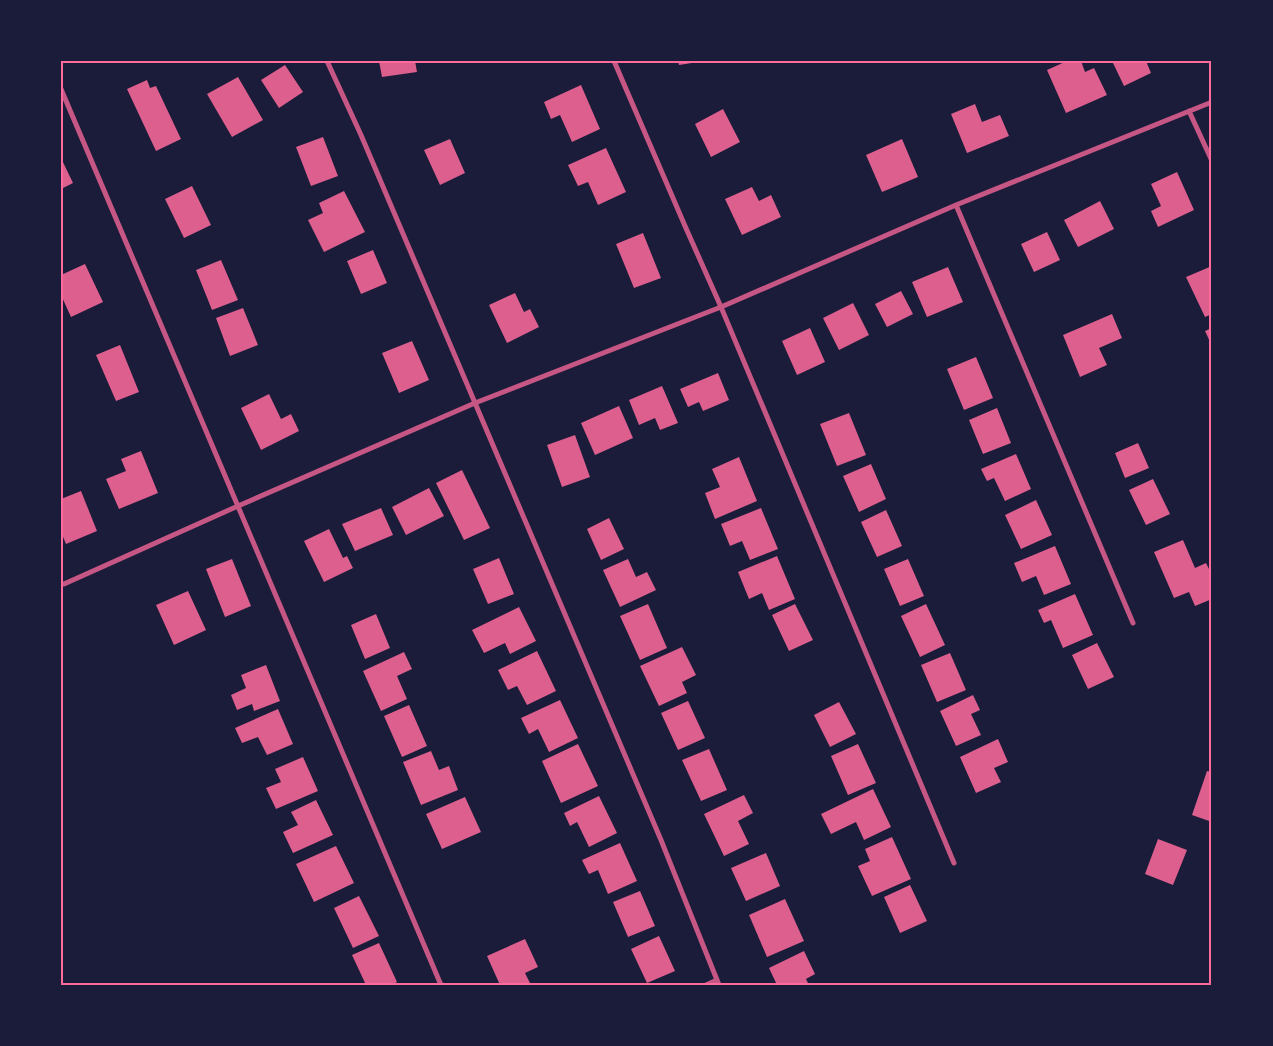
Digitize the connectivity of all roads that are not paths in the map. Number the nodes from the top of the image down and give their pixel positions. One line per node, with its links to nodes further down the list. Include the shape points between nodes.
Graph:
1 (327, 61): 9 (street)
2 (614, 61): 8 (street)
3 (61, 89): 10 (street)
4 (1212, 102): 5 (street)
5 (1190, 112): 6 (street); 7 (street)
6 (1212, 161)
7 (956, 205): 8 (street); 12 (street)
8 (721, 307): 9 (street); 13 (street)
9 (475, 403): 10 (street); 14 (street)
10 (238, 506): 11 (street); 15 (street)
11 (64, 584)
12 (1133, 623)
13 (954, 863)
14 (718, 982): 16 (street)
15 (441, 985)
16 (706, 985)

